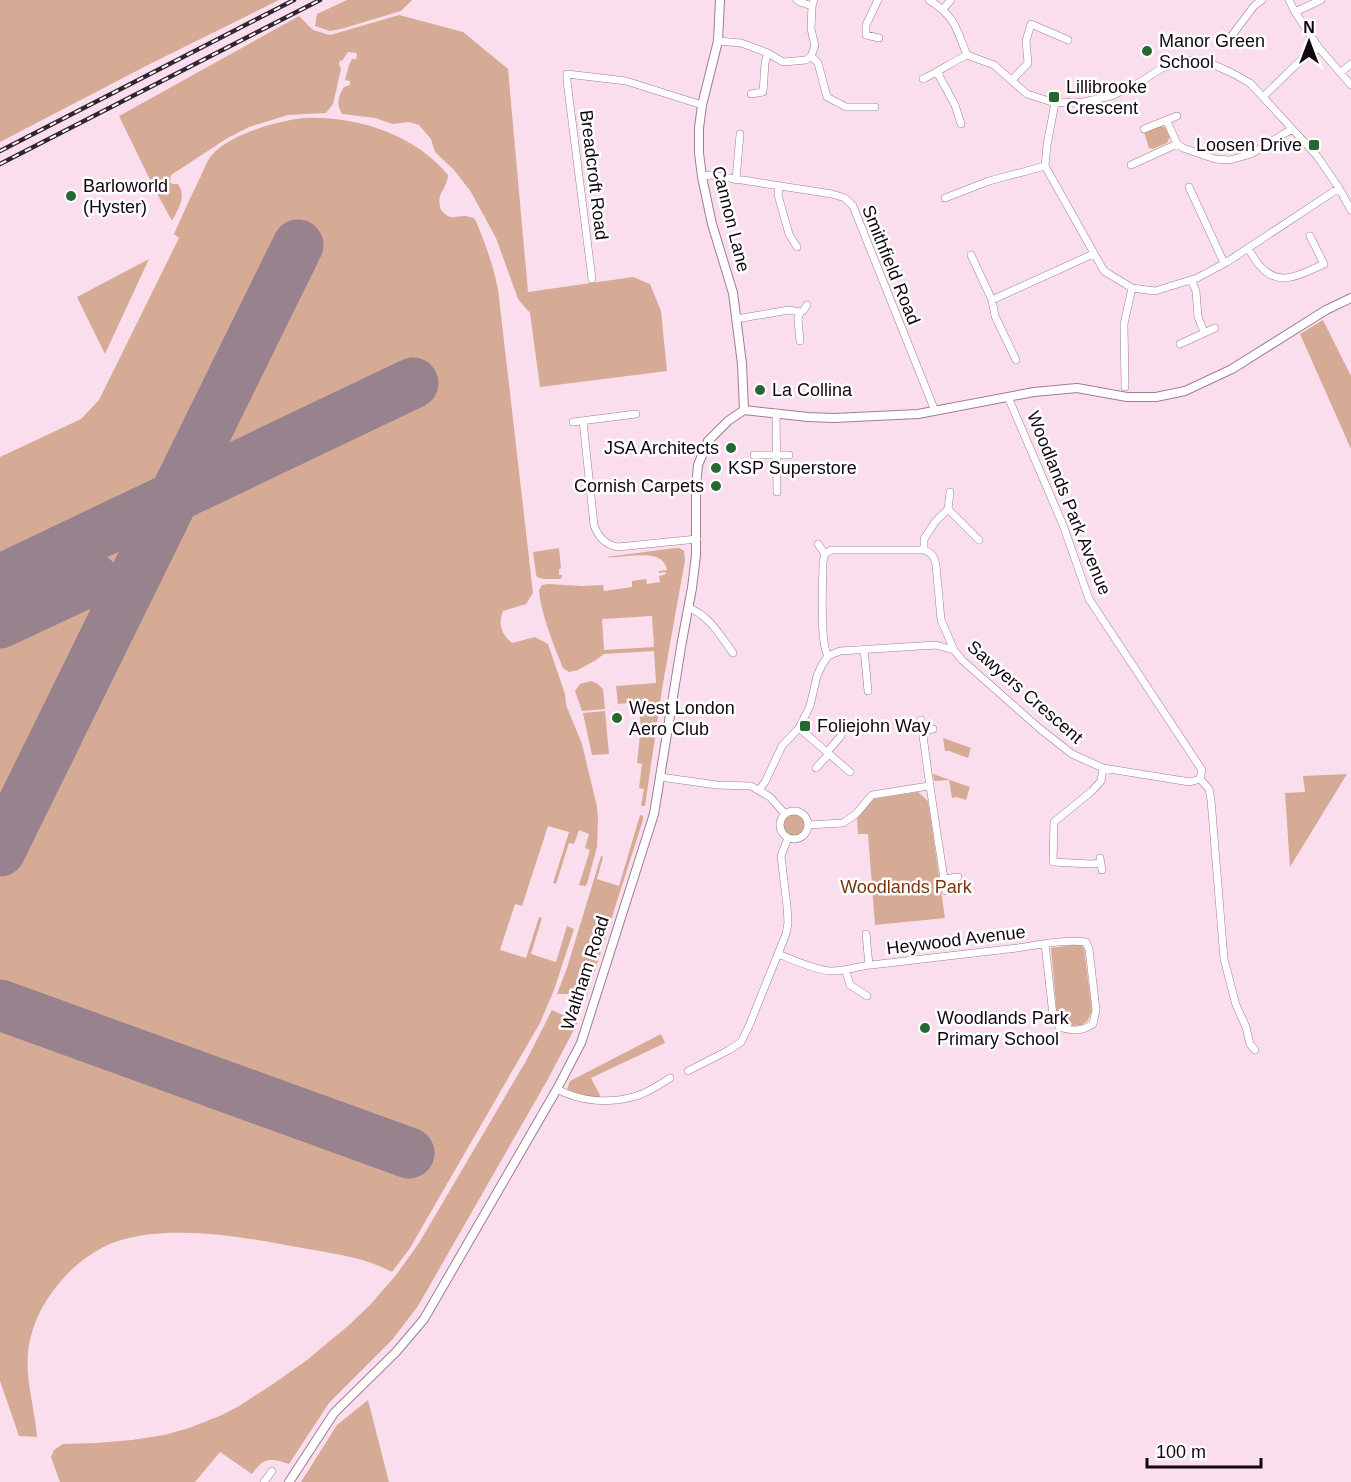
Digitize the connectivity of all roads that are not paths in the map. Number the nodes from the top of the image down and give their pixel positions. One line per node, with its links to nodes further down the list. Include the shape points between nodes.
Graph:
1 (720, 0): 14 (street, Cannon Lane)
2 (797, 0): 9 (street)
3 (878, 0): 13 (street, via 866,25 866,35)
4 (929, 0): 10 (street)
5 (951, 0): 10 (street)
6 (1262, 0): 12 (street)
7 (1288, 0): 11 (street)
8 (1320, 0): 11 (street)
9 (813, 3): 19 (street)
10 (943, 9): 18 (street)
11 (1295, 12): 16 (street)
12 (1233, 34)
13 (879, 38)
14 (718, 40): 17 (street, via 741,43); 29 (street, Cannon Lane)
15 (1068, 40): 24 (street, via 1031,24 1026,41 1028,63)
16 (1319, 48): 22 (street); 27 (street, via 1303,58)
17 (768, 54): 19 (street, via 783,62); 26 (street, via 763,92)
18 (967, 54): 21 (street); 24 (street, via 994,65)
19 (812, 56): 30 (street, via 818,63 827,97 846,106)
20 (1351, 64): 22 (street)
21 (937, 72): 23 (street); 33 (street)
22 (1341, 72): 25 (street)
23 (922, 79)
24 (1012, 80): 28 (street, via 1027,94)
25 (1351, 85)
26 (751, 94)
27 (1263, 97): 28 (street, via 1250,83 1232,73 1193,60 1162,68 1111,96); 35 (street)
28 (1055, 103): 39 (street)
29 (702, 105): 40 (street, Cannon Lane); 53 (street, Breadcroft Road, via 626,81 567,74)
30 (876, 106)
31 (1177, 116): 32 (street)
32 (1167, 121): 34 (street); 37 (street)
33 (961, 124)
34 (1144, 129)
35 (1292, 129): 37 (street, via 1251,154 1230,160 1215,159); 44 (street)
36 (740, 134): 41 (street)
37 (1177, 144): 38 (street)
38 (1131, 165)
39 (1045, 166): 45 (street); 50 (street)
40 (702, 177): 41 (street, Smithfield Road); 60 (street, Cannon Lane, via 733,293)
41 (736, 180): 42 (street, Smithfield Road)
42 (779, 187): 48 (street, via 789,234); 71 (street, Smithfield Road, via 832,194 845,198 852,206)
43 (1189, 187): 52 (street)
44 (1339, 188): 46 (street); 49 (street)
45 (945, 198)
46 (1351, 210)
47 (1310, 236): 49 (street, via 1324,264 1291,279 1275,277 1262,268)
48 (797, 247)
49 (1248, 248): 52 (street)
50 (1093, 254): 55 (street, via 1104,271); 57 (street)
51 (971, 255): 57 (street)
52 (1224, 263): 54 (street)
53 (592, 279)
54 (1191, 280): 55 (street, via 1155,291); 62 (street)
55 (1132, 288): 66 (street, via 1124,324)
56 (1351, 298): 69 (street, via 1232,369 1185,391 1142,398 1077,388)
57 (992, 300): 65 (street, via 995,316)
58 (807, 304): 59 (street)
59 (800, 312): 60 (street, via 789,310); 63 (street)
60 (736, 319): 70 (street, Cannon Lane)
61 (1215, 328): 62 (street)
62 (1204, 332): 64 (street)
63 (800, 341)
64 (1180, 344)
65 (1016, 360)
66 (1124, 368): 67 (street); 68 (street)
67 (1115, 371)
68 (1125, 387)
69 (1008, 397): 71 (street); 105 (street, Woodlands Park Avenue, via 1063,525 1089,599 1202,770)
70 (744, 410): 72 (street); 82 (street, Waltham Road, via 708,441 698,465)
71 (935, 411): 72 (street, via 834,418)
72 (776, 413): 77 (street)
73 (636, 414): 74 (street)
74 (583, 421): 75 (street); 82 (street, via 594,525 603,540 618,548)
75 (573, 422)
76 (754, 455): 77 (street)
77 (776, 455): 78 (street); 79 (street)
78 (789, 455)
79 (777, 492)
80 (950, 492): 81 (street)
81 (948, 509): 83 (street); 85 (street, via 924,539)
82 (697, 539): 87 (street, Waltham Road)
83 (979, 540)
84 (818, 544): 86 (street)
85 (924, 550): 86 (street, via 831,550); 88 (street, via 935,558 940,620)
86 (825, 554): 93 (street, via 823,630)
87 (689, 608): 92 (street, via 709,621); 104 (street, Waltham Road)
88 (945, 632): 89 (street); 91 (street)
89 (936, 645): 90 (street, Sawyers Crescent); 91 (street, Sawyers Crescent)
90 (864, 649): 93 (street, Sawyers Crescent); 94 (street)
91 (954, 650): 102 (street, Sawyers Crescent, via 1039,728 1072,754)
92 (733, 653)
93 (828, 656): 96 (street)
94 (868, 691)
95 (921, 720): 98 (street)
96 (799, 728): 100 (street); 107 (street, via 782,746)
97 (933, 729): 98 (street)
98 (922, 731): 106 (street)
99 (841, 736): 100 (street)
100 (828, 753): 101 (street); 103 (street)
101 (816, 768)
102 (1103, 768): 105 (street, Sawyers Crescent, via 1190,782); 111 (street, via 1101,781 1092,791 1054,822 1053,862)
103 (850, 771)
104 (660, 777): 107 (street); 124 (street, Waltham Road, via 654,814 581,1042)
105 (1200, 778): 121 (street, via 1209,789 1211,800 1224,959 1236,1005)
106 (929, 786): 109 (street, via 872,795 843,823); 113 (street)
107 (759, 790): 108 (street)
108 (785, 814): 109 (street, via 798,811); 110 (street, via 780,827)
109 (808, 825): 110 (street, via 802,837)
110 (788, 838): 117 (street, via 781,856 788,923)
111 (1101, 864)
112 (958, 878): 113 (street)
113 (944, 879): 114 (street)
114 (946, 891)
115 (866, 934): 118 (street, Heywood Avenue)
116 (1045, 944): 116 (street, Heywood Avenue, via 1086,942 1096,1010 1093,1024 1083,1030 1059,1027 1053,1016); 118 (street, Heywood Avenue)
117 (778, 954): 119 (street, Heywood Avenue, via 817,968); 122 (street, via 741,1042)
118 (869, 965): 119 (street, Heywood Avenue)
119 (846, 971): 120 (street, via 850,986)
120 (867, 996)
121 (1255, 1050)
122 (688, 1071)
123 (670, 1078): 124 (street, via 638,1096 614,1101 588,1101)
124 (557, 1089): 127 (street, Waltham Road, via 424,1319 334,1413)
125 (272, 1471): 126 (street)
126 (264, 1482)
127 (289, 1482)

